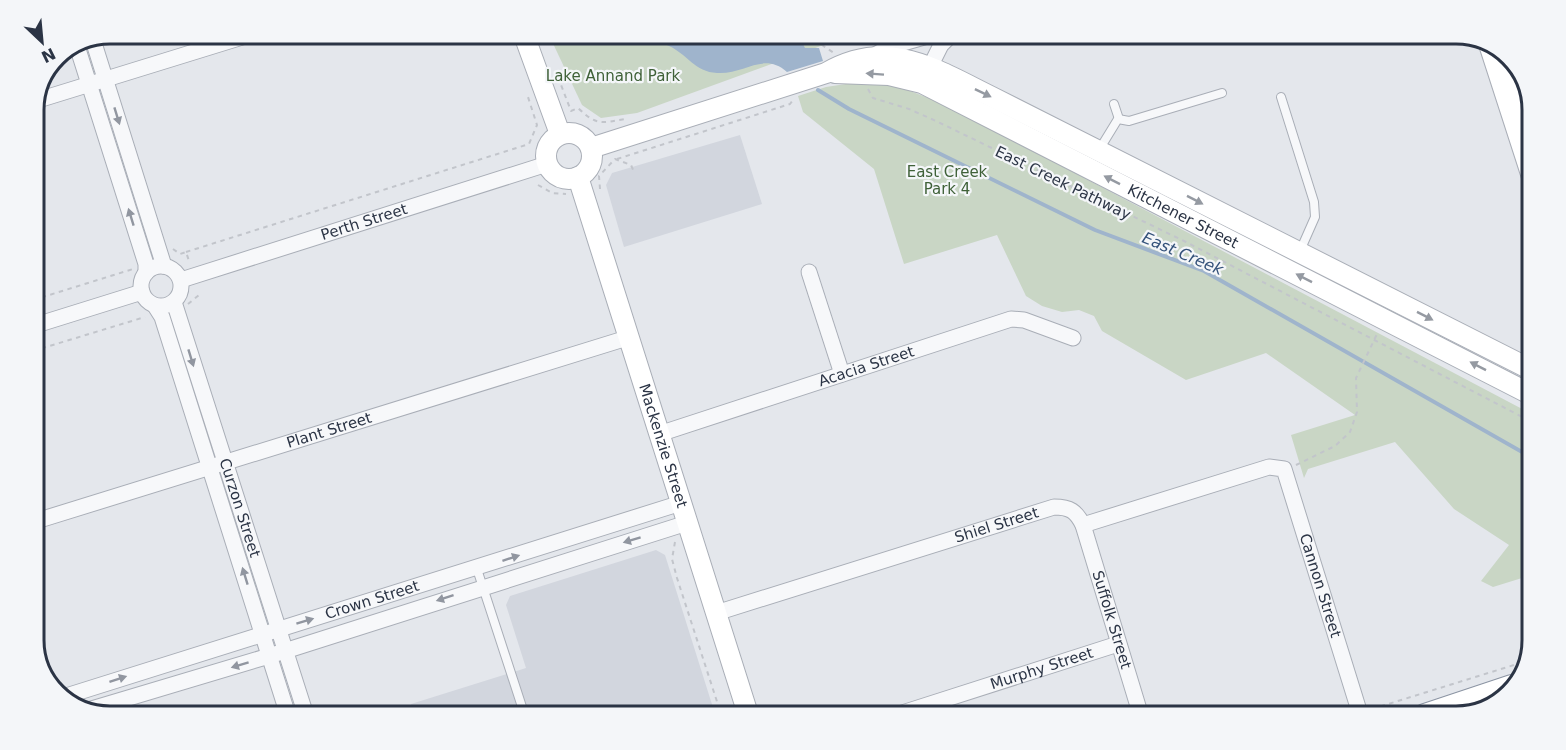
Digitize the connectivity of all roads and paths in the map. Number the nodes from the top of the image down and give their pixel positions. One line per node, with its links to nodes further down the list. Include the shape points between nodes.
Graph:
1 (220, 44): 13 (street)
2 (527, 44): 26 (main road)
3 (818, 44): 9 (path)
4 (900, 44): 8 (street, via 890,47)
5 (942, 44): 12 (street)
6 (95, 46): 13 (street)
7 (79, 52): 14 (street)
8 (872, 64): 9 (main road); 12 (main road, Kitchener Street, via 897,57); 55 (path, East Creek Pathway, via 868,92 873,98 936,121 1186,242)
9 (832, 65): 15 (main road)
10 (1507, 67): 25 (main road)
11 (1511, 72): 16 (main road)
12 (926, 75): 28 (main road, Kitchener Street, one-way to 28); 51 (main road, Kitchener Street, one-way to 12)
13 (106, 79): 14 (street); 40 (street, one-way to 40)
14 (89, 84): 19 (street); 41 (street, one-way to 14, via 146,264)
15 (795, 89): 27 (main road); 30 (path, via 790,104)
16 (1519, 90)
17 (1222, 93): 23 (lane, via 1129,121)
18 (1281, 97): 38 (lane, via 1314,202 1315,218)
19 (45, 99)
20 (1114, 104): 23 (lane)
21 (571, 111): 22 (path, via 578,108 592,122)
22 (629, 119)
23 (1119, 119): 28 (lane)
24 (537, 124): 37 (path, via 533,140 522,147)
25 (1522, 133)
26 (560, 134): 27 (main road, via 582,136); 31 (main road, via 549,144)
27 (591, 148): 33 (main road, via 592,162)
28 (1099, 151): 38 (main road, Kitchener Street, one-way to 38)
29 (612, 156): 30 (path)
30 (615, 159): 32 (path, via 631,165)
31 (547, 164): 33 (main road, via 560,177); 44 (street, Perth Street)
32 (634, 172)
33 (578, 177): 53 (main road, Mackenzie Street)
34 (538, 185): 35 (path, via 552,193)
35 (566, 194)
36 (167, 250): 37 (path)
37 (186, 252): 39 (path)
38 (1299, 253): 48 (main road, Kitchener Street)
39 (189, 261)
40 (164, 266): 41 (street); 44 (street, via 173,269)
41 (138, 268): 43 (path); 45 (street); 47 (path)
42 (809, 273): 58 (street)
43 (129, 276)
44 (181, 280): 49 (street)
45 (142, 292): 50 (street, Curzon Street); 52 (street)
46 (199, 294): 49 (path)
47 (44, 297)
48 (1396, 302): 51 (main road); 57 (main road, Kitchener Street, one-way to 57)
49 (180, 306): 50 (street); 62 (street, Curzon Street, one-way to 62)
50 (153, 312): 56 (path); 62 (street, Curzon Street, via 160,312)
51 (1387, 319): 59 (main road, Kitchener Street, one-way to 51)
52 (44, 323)
53 (627, 338): 61 (main road, Mackenzie Street); 62 (street, Plant Street)
54 (1073, 338): 58 (street, Acacia Street, via 1024,320 1011,320)
55 (1374, 339): 60 (path, East Creek Pathway); 63 (path, via 1356,378 1357,412 1350,432 1335,446)
56 (44, 348)
57 (1521, 361)
58 (842, 374): 61 (street, Acacia Street)
59 (1522, 390)
60 (1522, 417)
61 (659, 434): 64 (main road, Mackenzie Street)
62 (217, 464): 65 (street, Plant Street); 71 (street, Curzon Street); 72 (street, Curzon Street, one-way to 62)
63 (1284, 469): 67 (street, via 1269,467); 87 (street, Cannon Street)
64 (681, 503): 66 (main road, Mackenzie Street); 68 (street, Crown Street, one-way to 64)
65 (44, 519)
66 (679, 525): 69 (street, Crown Street, one-way to 69); 70 (main road, Mackenzie Street); 83 (path, via 672,560)
67 (1083, 525): 70 (street, Shiel Street, via 1076,512 1054,507); 73 (street, Suffolk Street)
68 (477, 569): 69 (lane); 71 (street, Crown Street, one-way to 68)
69 (483, 586): 74 (street, Crown Street, one-way to 74); 82 (lane)
70 (716, 613): 84 (main road, Mackenzie Street)
71 (279, 629): 72 (street, Crown Street); 74 (street, Curzon Street)
72 (262, 634): 75 (street, Curzon Street); 77 (street, Crown Street, one-way to 72)
73 (1118, 644): 85 (street, Murphy Street); 86 (street, Suffolk Street)
74 (285, 650): 75 (street, Crown Street); 81 (street, Curzon Street)
75 (269, 656): 79 (street, Crown Street, one-way to 79); 80 (street, Curzon Street)
76 (1518, 664): 88 (path)
77 (71, 694)
78 (1487, 699): 89 (highway)
79 (104, 706)
80 (285, 706)
81 (302, 706)
82 (522, 706)
83 (718, 706)
84 (745, 706)
85 (924, 706)
86 (1138, 706)
87 (1363, 706)
88 (1387, 706)
89 (1464, 706)

